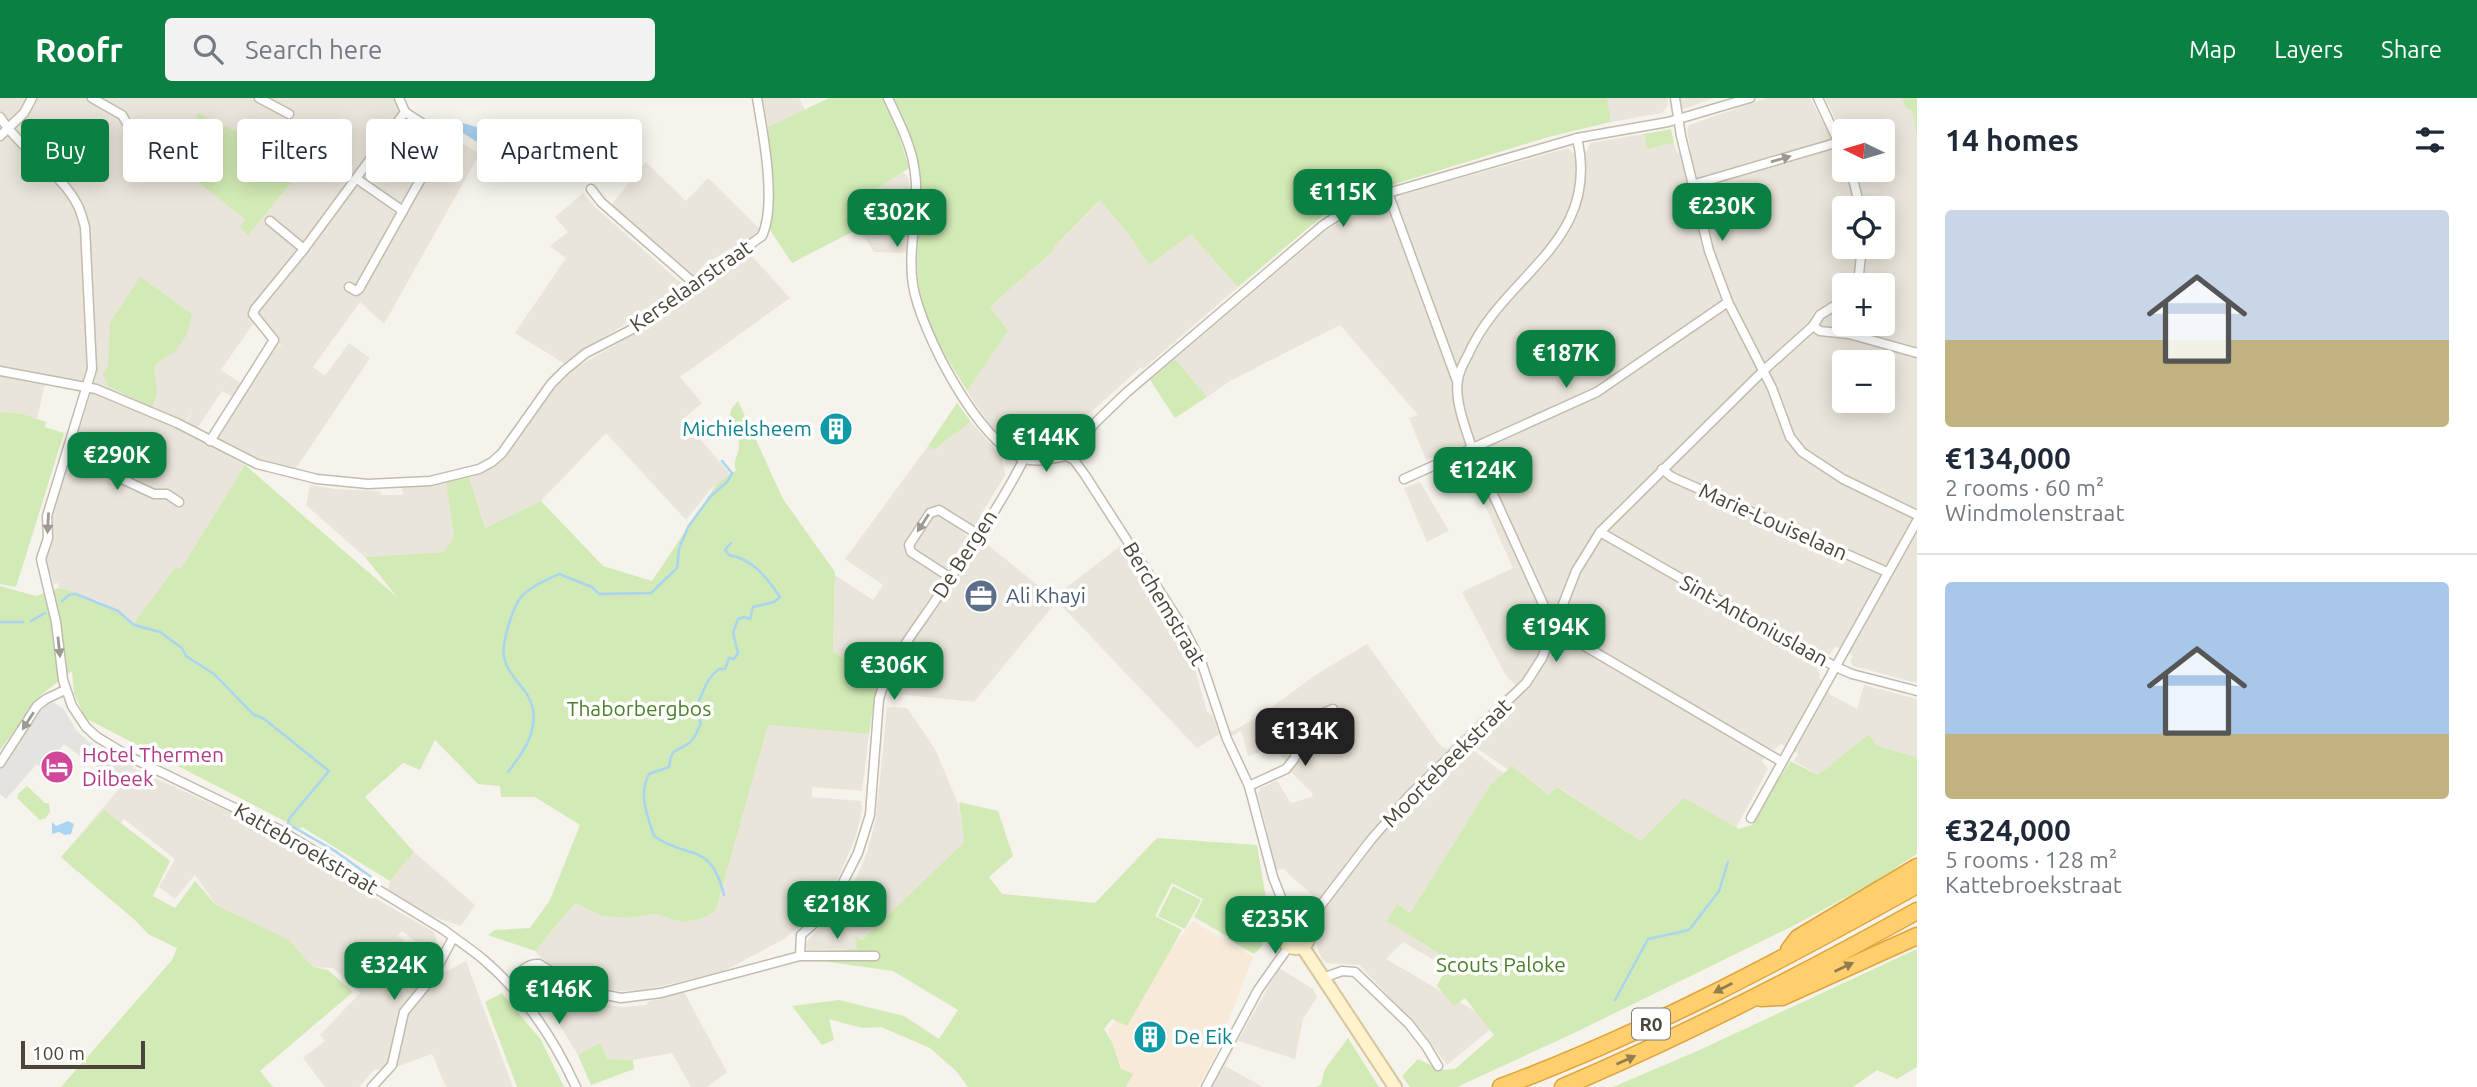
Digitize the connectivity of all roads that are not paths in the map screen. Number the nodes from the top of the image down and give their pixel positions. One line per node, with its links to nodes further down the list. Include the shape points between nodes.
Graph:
1 (32, 98): 18 (street)
2 (92, 98): 11 (street)
3 (118, 98): 11 (street)
4 (258, 98): 13 (street)
5 (399, 98): 12 (street)
6 (757, 98): 29 (street, Kerselaarstraat, via 767,153 768,223 762,236)
7 (888, 98): 42 (street, via 909,145 915,174 911,271 919,312 979,422)
8 (1675, 98): 15 (street)
9 (1750, 98): 15 (street)
10 (1818, 98): 17 (street)
11 (113, 109): 16 (street)
12 (405, 112): 22 (street); 26 (street, via 442,136)
13 (289, 114)
14 (0, 117): 18 (street, Kattebroekstraat)
15 (1678, 117): 20 (street); 23 (street)
16 (124, 119)
17 (1832, 127)
18 (8, 129): 19 (street); 38 (street, Kattebroekstraat, via 79,206 85,227 92,369)
19 (0, 136)
20 (1577, 138): 25 (street); 37 (street, via 1582,167 1569,222 1557,243 1474,340)
21 (1832, 144): 23 (street, one-way to 21)
22 (357, 179): 26 (street); 28 (street)
23 (1692, 185): 31 (street)
24 (591, 190): 29 (street)
25 (1388, 193): 37 (street); 41 (street, via 1322,226 1135,385)
26 (403, 211): 30 (street, via 359,289)
27 (270, 221): 28 (street)
28 (304, 249): 39 (street, via 253,314 274,340)
29 (695, 284): 39 (street, Kerselaarstraat, via 652,318 586,353 551,384 502,453 464,474 397,484 339,482 257,464)
30 (349, 287)
31 (1728, 302): 35 (street); 40 (street, via 1597,392)
32 (1832, 308): 33 (street, Moortebeekstraat)
33 (1813, 326): 34 (street); 35 (street, Moortebeekstraat)
34 (1917, 353)
35 (1763, 370): 44 (street, Moortebeekstraat); 47 (street, via 1790,437 1802,452 1843,479)
36 (0, 371): 38 (street, Kerselaarstraat)
37 (1457, 381): 40 (street)
38 (87, 387): 39 (street, Kerselaarstraat); 43 (street, Kattebroekstraat)
39 (210, 441)
40 (1472, 448): 45 (street); 53 (street)
41 (1067, 456): 42 (street); 60 (street, Berchemstraat, via 1085,475 1184,629)
42 (1024, 459): 50 (street, De Bergen)
43 (65, 460): 46 (street); 55 (street, Kattebroekstraat, one-way to 55, via 47,516 48,538 41,555)
44 (1661, 469): 49 (street, Moortebeekstraat); 51 (street, Marie-Louiselaan)
45 (1404, 479)
46 (179, 502)
47 (1917, 515)
48 (1917, 521): 51 (street)
49 (1600, 532): 53 (street, Moortebeekstraat, via 1576,572); 54 (street, Sint-Antoniuslaan)
50 (979, 535): 52 (street, De Bergen); 52 (street, one-way to 52, via 939,510 930,513 909,545 911,552)
51 (1887, 572): 54 (street)
52 (951, 578): 70 (street, De Bergen, via 884,682 870,815 851,870 829,910 801,935)
53 (1554, 628): 58 (street); 66 (street, Moortebeekstraat, via 1526,683 1408,797)
54 (1834, 666): 56 (street, Sint-Antoniuslaan); 58 (street)
55 (65, 690): 59 (street, one-way to 59, via 37,706); 68 (street, Kattebroekstraat, via 76,714 97,737 280,830)
56 (1917, 691)
57 (1333, 709): 60 (street, via 1316,716 1286,768)
58 (1782, 762): 61 (street)
59 (0, 763)
60 (1249, 786): 65 (street, Berchemstraat, via 1273,877)
61 (1751, 818)
62 (1917, 867): 72 (highway, via 1798,938)
63 (1917, 885): 72 (highway, R0)
64 (1917, 911): 75 (highway, R0)
65 (1291, 923): 66 (street); 69 (street, Berchemstraat, via 1283,937)
66 (1305, 926): 69 (street, via 1307,941)
67 (1917, 936): 75 (highway, one-way to 67, via 1782,997)
68 (453, 938): 74 (street, Kattebroekstraat); 78 (street, via 431,979 404,1012 392,1065)
69 (1295, 946): 73 (street); 80 (street, via 1258,990)
70 (800, 956): 71 (street); 74 (street, via 661,993 621,998 581,990 539,964 522,970)
71 (875, 956)
72 (1784, 958): 81 (highway, R0, one-way to 81, via 1622,1038)
73 (1323, 978): 76 (street, via 1355,972 1409,1024); 77 (street)
74 (510, 985): 79 (street, Kattebroekstraat, via 543,1027)
75 (1755, 998): 82 (highway, R0, one-way to 75)
76 (1438, 1066)
77 (1392, 1083)
78 (372, 1087)
79 (576, 1087)
80 (1206, 1087)
81 (1501, 1087)
82 (1563, 1087)

